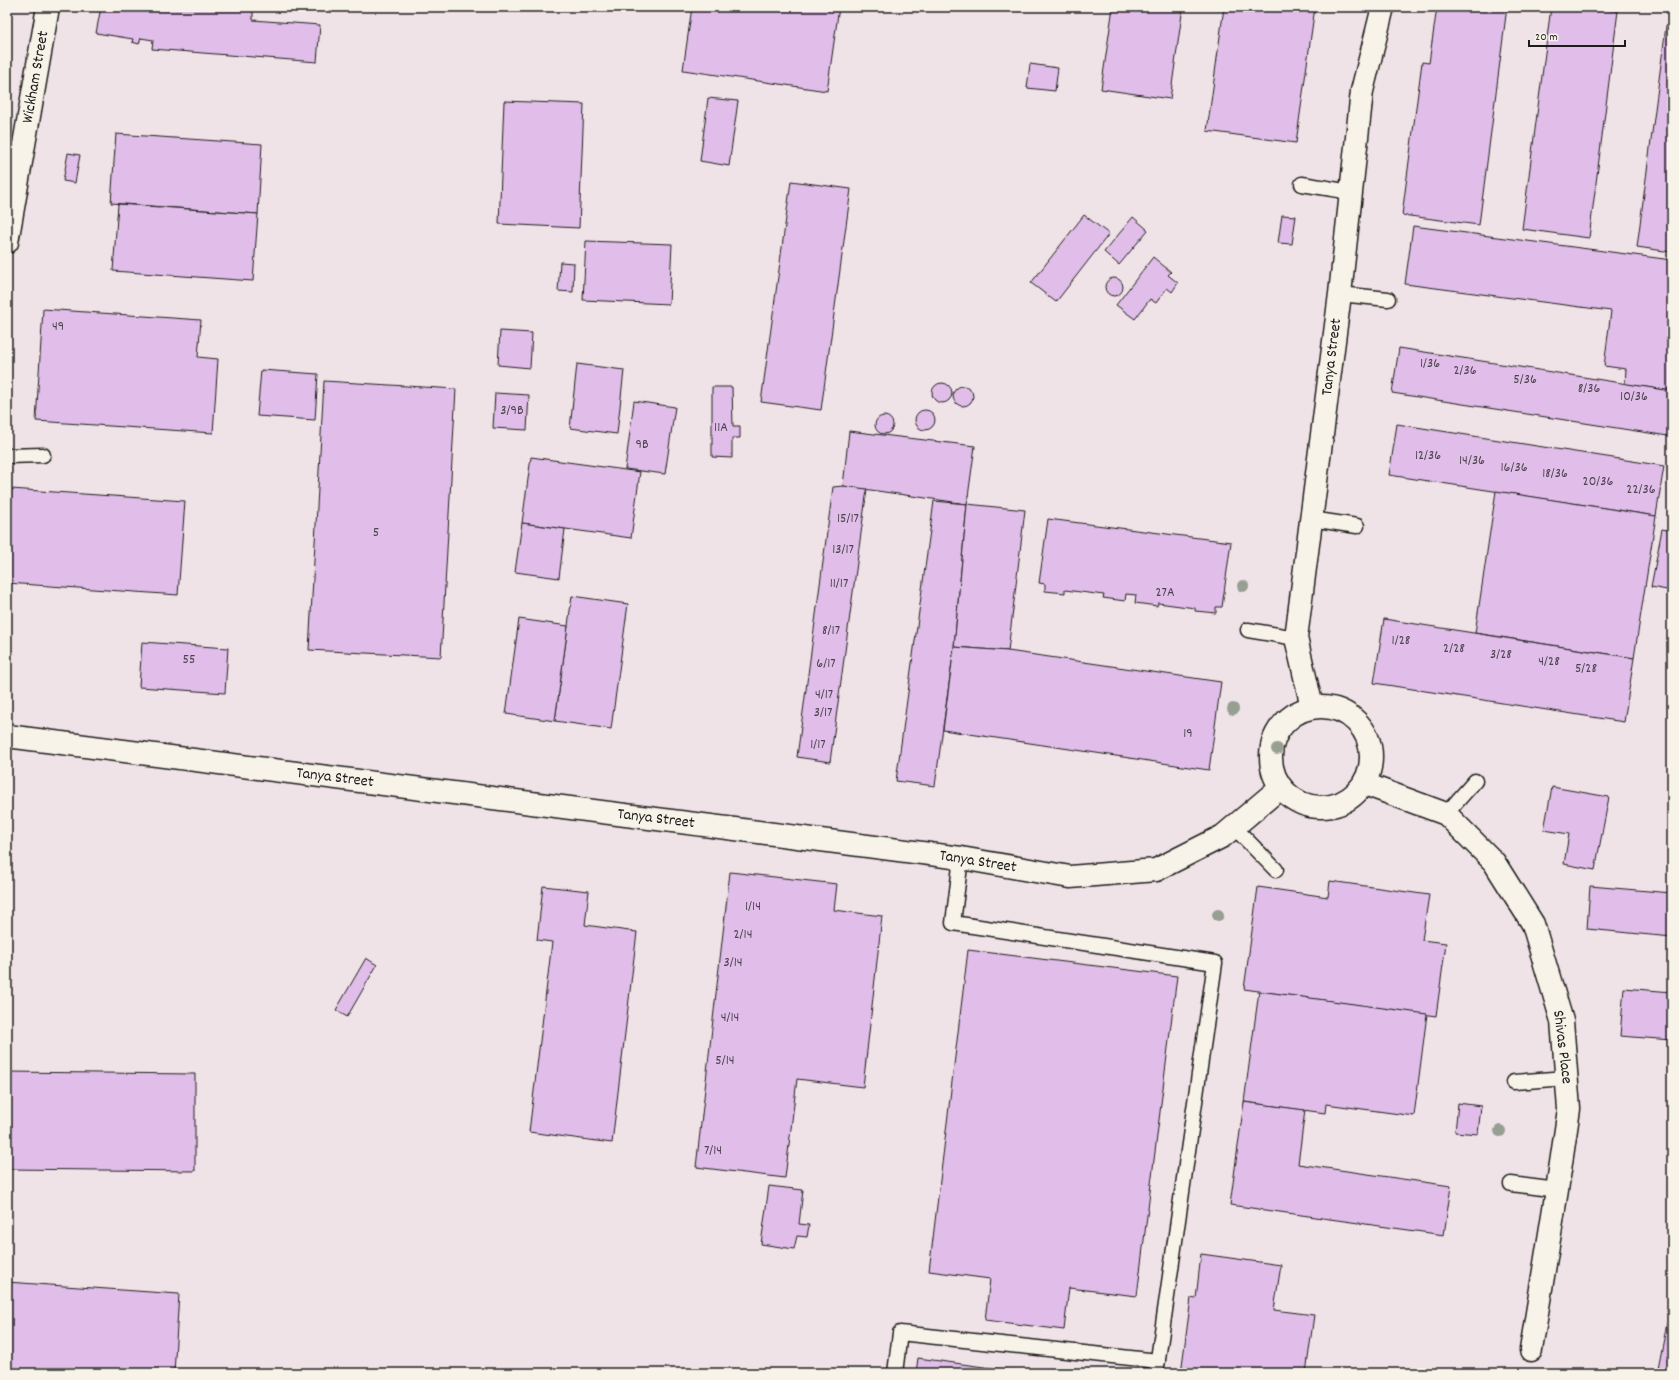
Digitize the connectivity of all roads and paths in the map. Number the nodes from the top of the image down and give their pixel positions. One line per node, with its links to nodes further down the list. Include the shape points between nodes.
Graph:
1 (48, 7): 5 (street, Wickham Street)
2 (1383, 7): 4 (street, Tanya Street, via 1362,91)
3 (1302, 184): 4 (lane)
4 (1351, 192): 6 (street, Tanya Street)
5 (7, 242)
6 (1340, 294): 7 (lane); 10 (street, Tanya Street)
7 (1388, 299)
8 (43, 455): 9 (lane)
9 (7, 456)
10 (1311, 519): 11 (lane); 13 (street, Tanya Street)
11 (1357, 526)
12 (1248, 630): 13 (lane)
13 (1296, 638): 14 (street, Tanya Street)
14 (1312, 707): 17 (street, via 1328,707 1344,712 1358,722 1367,736 1372,752 1371,768); 18 (street, via 1296,713 1283,724 1274,739 1271,755 1273,772)
15 (7, 736): 21 (street, Tanya Street)
16 (1475, 781): 19 (lane)
17 (1365, 784): 18 (street, via 1354,796 1340,805 1324,808 1302,804 1292,799); 19 (street, Shivas Place)
18 (1281, 787): 20 (street, Tanya Street)
19 (1446, 814): 23 (street, Shivas Place, via 1494,862 1533,924 1562,1021)
20 (1234, 827): 21 (street, Tanya Street, via 1223,836 1156,870 1070,877); 22 (lane)
21 (961, 858): 28 (lane, via 953,923 1216,963)
22 (1276, 870)
23 (1566, 1078): 24 (lane); 26 (street, Shivas Place, via 1569,1109)
24 (1514, 1082)
25 (1511, 1184): 26 (lane)
26 (1558, 1190): 27 (street, Shivas Place)
27 (1531, 1350)
28 (1157, 1367): 29 (lane, via 900,1333)
29 (895, 1373)

